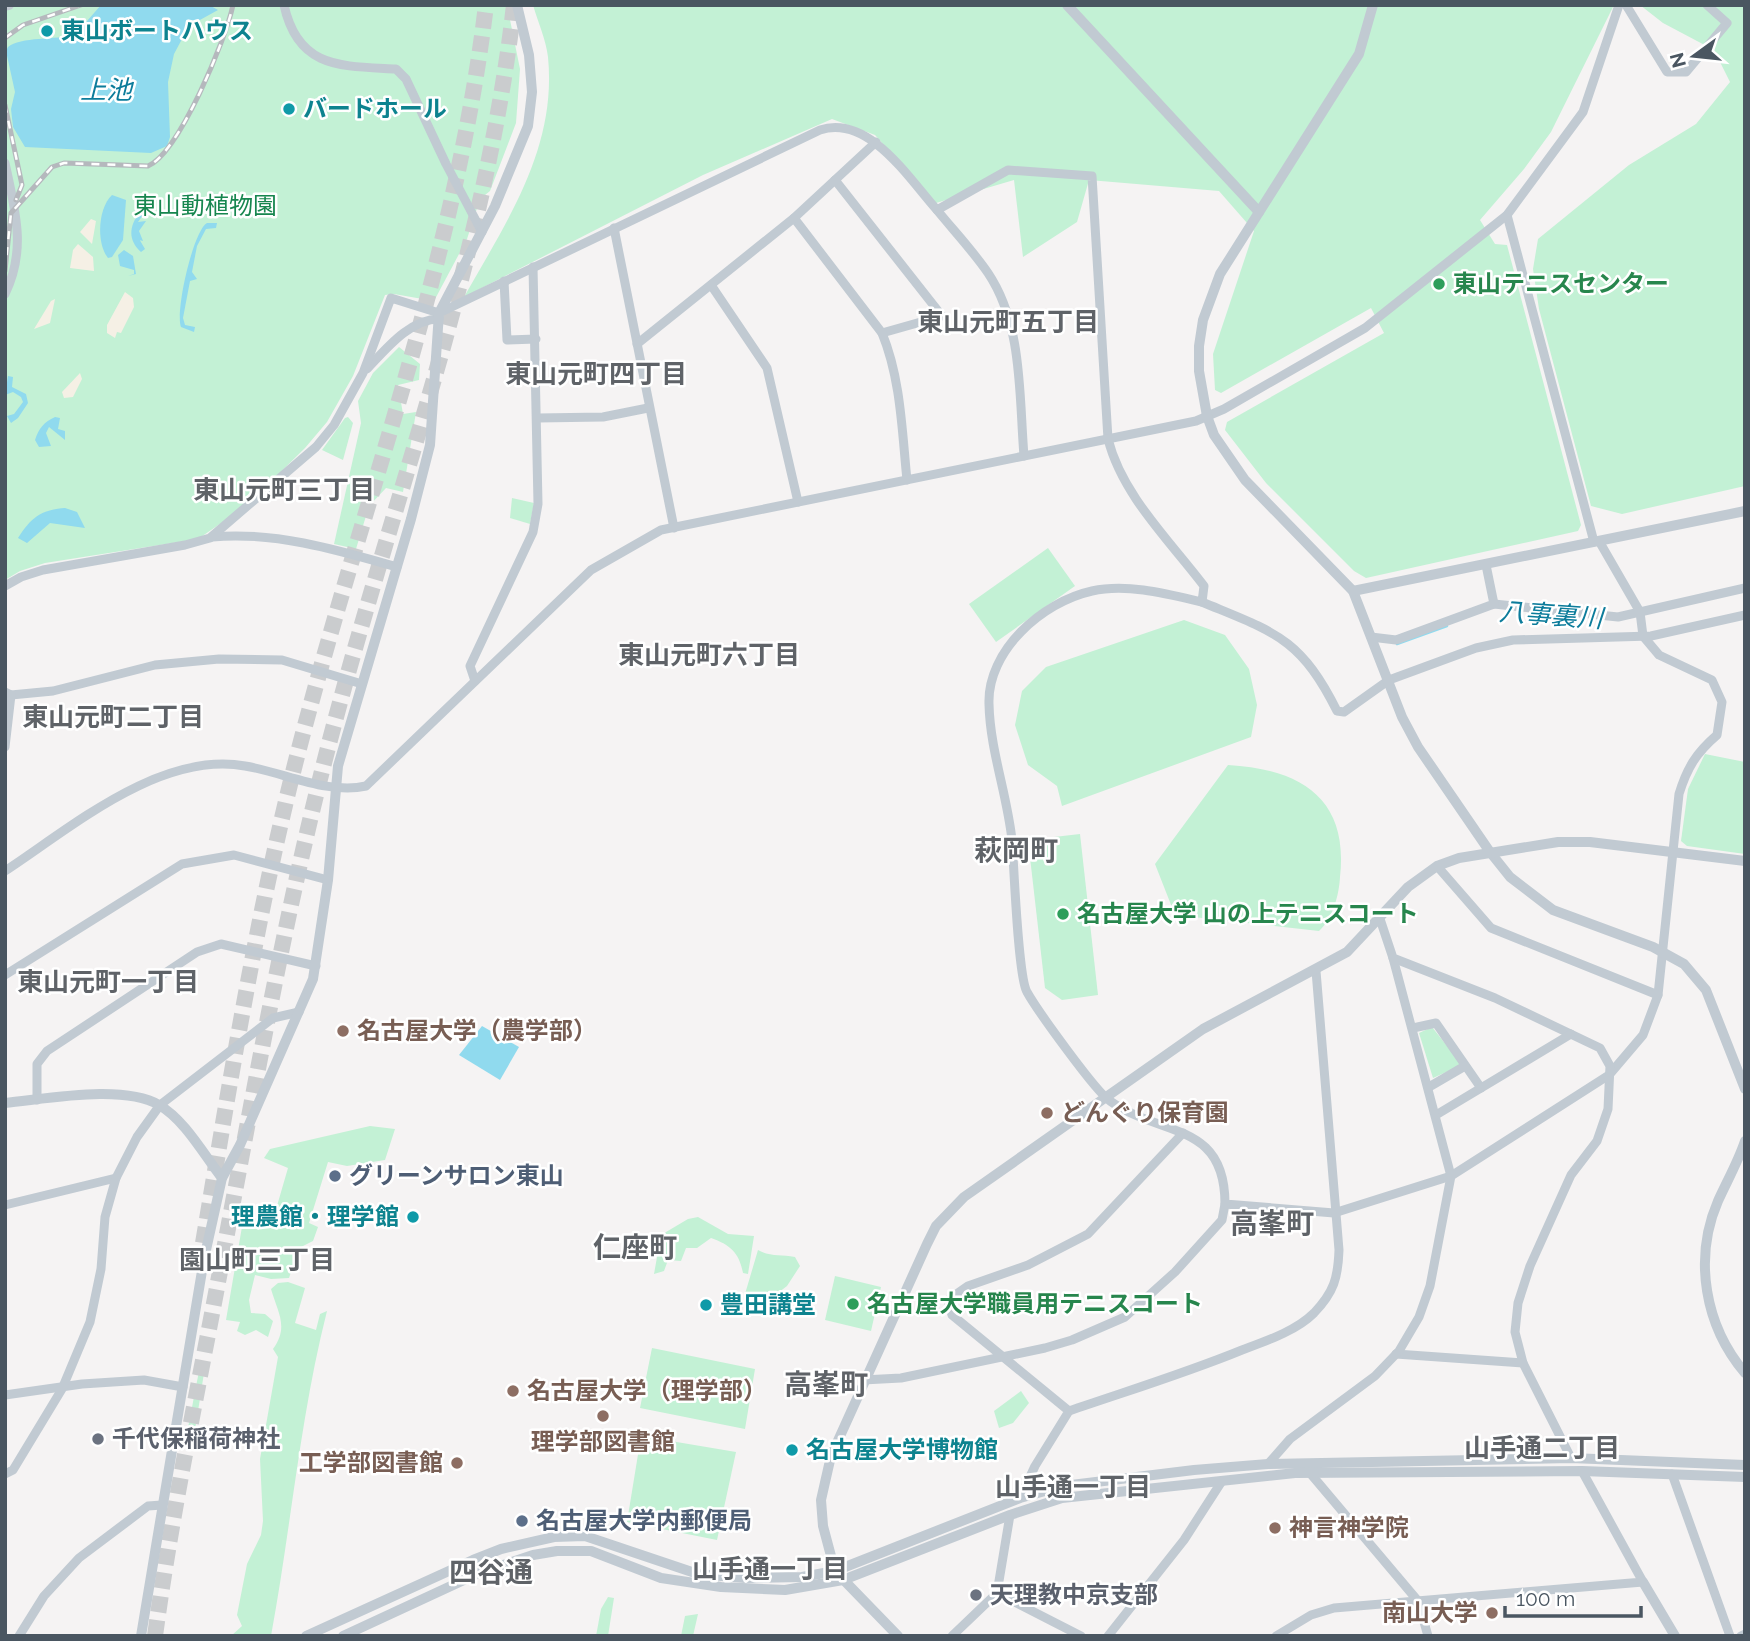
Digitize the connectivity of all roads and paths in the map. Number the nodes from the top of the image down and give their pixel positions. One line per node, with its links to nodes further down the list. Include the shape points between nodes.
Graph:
1 (284, 5): 16 (street, via 292,34 309,52 346,66 396,69 406,79)
2 (517, 5): 16 (street, via 529,55 532,92 528,126 518,159)
3 (1067, 5): 12 (street)
4 (1373, 5): 12 (street, via 1359,54)
5 (1619, 5): 13 (street, via 1583,112)
6 (1626, 5): 7 (street, via 1667,72 1686,72 1727,23)
7 (1707, 5)
8 (876, 142): 10 (street); 11 (street); 15 (street, via 830,126)
9 (5, 163): 20 (street, via 20,237 15,273)
10 (835, 180): 14 (street); 22 (street, via 942,316)
11 (937, 210): 29 (street, via 1008,170 1092,176); 30 (street, via 988,273 1004,304 1013,334)
12 (1259, 212): 27 (street, via 1220,274 1203,320 1199,371)
13 (1507, 215): 27 (street, via 1380,318); 36 (street)
14 (794, 218): 19 (street); 22 (street)
15 (614, 228): 17 (street); 24 (street)
16 (482, 232): 21 (street)
17 (533, 267): 18 (street); 23 (street)
18 (504, 281): 21 (street); 23 (street, via 507,340)
19 (711, 285): 24 (street); 32 (street, via 767,368)
20 (5, 294)
21 (439, 316): 25 (street, via 410,328); 25 (street, via 391,298); 38 (street, via 430,445)
22 (882, 333): 31 (street, via 896,384)
23 (536, 340): 28 (street)
24 (637, 344): 26 (street)
25 (363, 373): 35 (street, via 316,447)
26 (648, 408): 28 (street, via 603,417); 34 (street)
27 (1207, 416): 29 (street); 41 (street, via 1214,435 1245,480)
28 (538, 418): 49 (street, via 538,504 533,532 470,666)
29 (1108, 439): 30 (street); 42 (street, via 1125,482 1204,586)
30 (1024, 456): 31 (street)
31 (907, 481): 32 (street)
32 (798, 502): 34 (street)
33 (1745, 511): 36 (street)
34 (674, 528): 49 (street, via 662,530 592,570)
35 (210, 538): 38 (street, via 234,535 306,544); 39 (street, via 43,570)
36 (1597, 541): 37 (street); 44 (street)
37 (1486, 565): 41 (street); 43 (street)
38 (397, 567): 50 (street)
39 (5, 586)
40 (1745, 588): 44 (street)
41 (1353, 591): 47 (street)
42 (1202, 602): 48 (street, via 1287,640 1307,659 1337,711 1344,712); 75 (street, via 1118,590 1091,591 1059,605 1007,645 997,664 989,701 1011,836 1025,990)
43 (1494, 604): 44 (street, via 1609,617); 47 (street, via 1395,640)
44 (1640, 612): 46 (street)
45 (1745, 615): 46 (street)
46 (1643, 636): 48 (street, via 1513,640 1476,648); 55 (street, via 1659,654 1712,680 1722,702 1717,735 1697,752 1686,771)
47 (1371, 637): 48 (street)
48 (1389, 680): 54 (street, via 1418,747)
49 (475, 681): 53 (street, via 366,786)
50 (362, 684): 51 (street, via 282,660 219,659 155,665 53,691); 53 (street)
51 (8, 693): 52 (street)
52 (5, 747)
53 (336, 787): 58 (street, via 230,764 162,775 133,788); 59 (street)
54 (1490, 852): 55 (street, via 1558,842); 57 (street); 61 (street, via 1510,877 1553,910)
55 (1673, 852): 56 (street); 61 (street)
56 (1745, 861)
57 (1437, 866): 60 (street); 66 (street, via 1491,928)
58 (5, 871)
59 (328, 880): 63 (street); 65 (street, via 234,855 182,864)
60 (1379, 916): 62 (street); 64 (street, via 1347,952)
61 (1665, 952): 66 (street); 74 (street, via 1700,981)
62 (1393, 958): 68 (street); 69 (street)
63 (316, 966): 67 (street); 76 (street, via 221,944 197,953 47,1051 37,1064)
64 (1316, 971): 75 (street, via 1203,1029); 87 (street)
65 (5, 975)
66 (1658, 995): 71 (street, via 1643,1035)
67 (299, 1012): 78 (street, via 273,1018); 84 (street)
68 (1413, 1028): 70 (street, via 1436,1023); 72 (street)
69 (1571, 1034): 71 (street, via 1600,1048 1610,1066); 73 (street)
70 (1465, 1066): 72 (street); 73 (street)
71 (1609, 1075): 82 (street); 90 (street, via 1608,1109 1597,1141 1571,1175 1518,1303 1516,1332)
72 (1429, 1087): 79 (street)
73 (1480, 1088): 79 (street)
74 (1745, 1089)
75 (1105, 1097): 80 (street); 92 (street, via 964,1197 936,1226)
76 (37, 1100): 77 (street); 78 (street, via 134,1095)
77 (5, 1103)
78 (160, 1105): 83 (street); 84 (street)
79 (1436, 1115): 82 (street)
80 (1183, 1133): 85 (street, via 1212,1152 1221,1165); 89 (street, via 1088,1234 1028,1265 968,1286 947,1300 952,1315)
81 (1745, 1141): 91 (street, via 1711,1221 1706,1257 1710,1309 1717,1332)
82 (1451, 1176): 87 (street); 88 (street, via 1430,1286 1419,1317)
83 (116, 1178): 86 (street); 94 (street, via 90,1322)
84 (222, 1178): 93 (street)
85 (1225, 1204): 87 (street); 89 (street, via 1222,1220 1175,1272 1125,1317 1072,1340)
86 (5, 1205)
87 (1334, 1213): 96 (street, via 1338,1277 1312,1315 1263,1342)
88 (1396, 1354): 90 (street); 98 (street, via 1375,1376 1290,1439)
89 (1004, 1356): 92 (street, via 901,1378); 96 (street)
90 (1523, 1363): 97 (street)
91 (1745, 1373)
92 (863, 1380): 110 (street, via 831,1456 821,1500 823,1526)
93 (183, 1387): 94 (street, via 144,1380); 108 (street)
94 (62, 1389): 95 (street); 101 (street)
95 (5, 1395)
96 (1069, 1411): 107 (street)
97 (1571, 1458): 98 (street); 99 (street)
98 (1268, 1464): 107 (street, via 1063,1486)
99 (1745, 1465)
100 (1582, 1471): 102 (street); 103 (street); 111 (street)
101 (9, 1472): 106 (street)
102 (1310, 1473): 105 (street); 113 (street)
103 (1672, 1474): 104 (street); 125 (street)
104 (1745, 1477)
105 (1222, 1481): 109 (street, via 1062,1498); 121 (street, via 1185,1541)
106 (5, 1482)
107 (1020, 1499): 110 (street)
108 (162, 1505): 114 (street, via 148,1506 79,1558 44,1596); 115 (street)
109 (1010, 1515): 110 (street); 112 (street)
110 (839, 1576): 116 (street, via 698,1574 589,1537 554,1537 473,1560); 117 (street, via 785,1590 721,1587 661,1578 591,1551 557,1551 480,1573); 118 (street)
111 (1643, 1582): 113 (street); 124 (street)
112 (997, 1593): 119 (street); 120 (street)
113 (1418, 1601): 122 (street, via 1334,1608 1311,1615); 123 (street)
114 (19, 1636)
115 (141, 1636)
116 (306, 1636)
117 (343, 1636)
118 (898, 1636)
119 (952, 1636)
120 (1081, 1636)
121 (1108, 1636)
122 (1276, 1636)
123 (1428, 1636)
124 (1675, 1636)
125 (1730, 1636)

